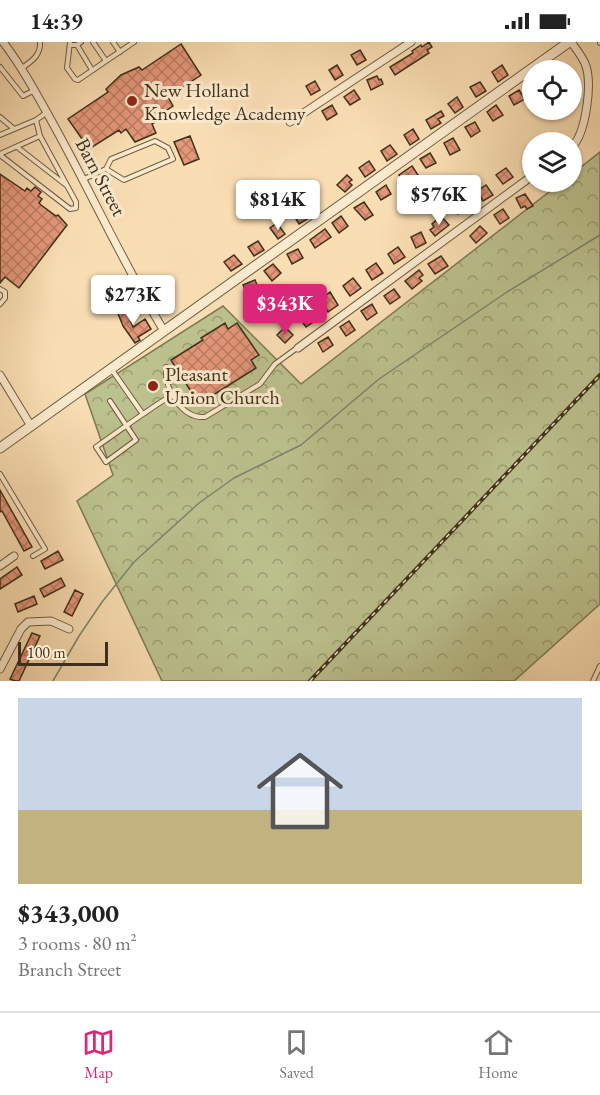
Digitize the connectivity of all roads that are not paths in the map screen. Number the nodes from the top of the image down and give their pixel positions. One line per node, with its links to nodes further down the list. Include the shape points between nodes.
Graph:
1 (3, 42): 14 (street, Barn Street)
2 (40, 42): 14 (lane, via 35,59)
3 (81, 42): 10 (lane)
4 (93, 42): 12 (lane)
5 (113, 42): 11 (lane)
6 (134, 42): 11 (lane)
7 (411, 42): 20 (street)
8 (570, 42): 22 (street, via 587,67 588,92); 33 (street)
9 (70, 43): 10 (lane); 15 (lane, via 68,68 75,80)
10 (76, 45): 15 (lane)
11 (120, 52): 12 (lane)
12 (106, 61): 15 (lane)
13 (0, 66): 16 (lane, via 24,96)
14 (22, 68): 16 (street, Barn Street)
15 (92, 71)
16 (35, 90): 17 (street, Barn Street)
17 (47, 113): 19 (lane); 28 (street, Barn Street)
18 (0, 117): 21 (lane)
19 (36, 120): 21 (lane); 24 (lane)
20 (290, 122)
21 (14, 129): 23 (lane)
22 (581, 132)
23 (0, 135)
24 (40, 136): 25 (lane); 30 (lane)
25 (17, 147): 26 (lane); 30 (lane)
26 (0, 155): 30 (lane, via 70,209 76,208)
27 (106, 169): 27 (lane, via 111,159 155,141 168,148 173,159 124,180); 28 (lane)
28 (84, 179): 33 (street, Barn Street)
29 (522, 183): 34 (street)
30 (68, 187)
31 (0, 289): 32 (lane, via 5,298)
32 (0, 304)
33 (164, 332): 36 (street)
34 (298, 348): 38 (lane, via 275,364 260,384 205,417 190,415)
35 (166, 367): 38 (lane)
36 (111, 369): 40 (lane); 41 (street)
37 (0, 375): 41 (street)
38 (172, 395): 40 (lane)
39 (110, 401): 42 (lane)
40 (142, 413): 42 (lane)
41 (31, 426): 43 (street)
42 (127, 426): 42 (lane, via 136,440 106,462 96,447)
43 (0, 448)
44 (0, 474): 46 (lane, via 45,549)
45 (14, 556): 47 (street)
46 (33, 556)
47 (0, 566)
48 (69, 629): 50 (street, via 51,621 28,622)
49 (600, 666): 51 (lane)
50 (0, 668)
51 (593, 681)

